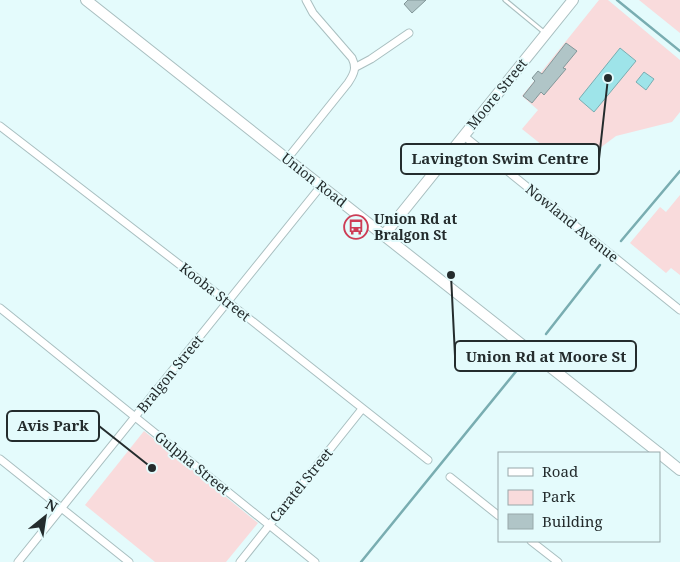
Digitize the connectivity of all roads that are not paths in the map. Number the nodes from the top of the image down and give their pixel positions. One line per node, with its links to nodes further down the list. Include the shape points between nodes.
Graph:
1 (86, 0): 10 (main road, Union Road)
2 (306, 0): 7 (street)
3 (505, 0): 6 (lane)
4 (573, 0): 6 (main road, Moore Street)
5 (409, 32): 7 (street)
6 (546, 34): 9 (main road, Moore Street)
7 (356, 67): 10 (street, via 348,83)
8 (0, 126): 13 (street, Kooba Street)
9 (464, 136): 12 (main road, Moore Street); 15 (street, Nowland Avenue)
10 (287, 159): 11 (main road, Union Road)
11 (321, 186): 12 (main road, Union Road); 13 (street, Bralgon Street)
12 (384, 235): 18 (main road, Union Road)
13 (228, 302): 16 (street, Kooba Street); 17 (street, Bralgon Street)
14 (0, 308): 17 (street, Gulpha Street)
15 (680, 310)
16 (362, 409): 21 (street, Kooba Street); 26 (street, Caratel Street)
17 (136, 417): 24 (street, Bralgon Street); 26 (street, Gulpha Street)
18 (658, 452)
19 (660, 454): 22 (main road, Union Road)
20 (0, 459): 24 (street)
21 (428, 460)
22 (680, 470)
23 (450, 477): 25 (street)
24 (61, 508): 28 (street, Bralgon Street); 29 (street)
25 (498, 515)
26 (268, 525): 30 (street, Caratel Street); 31 (street, Gulpha Street)
27 (532, 542): 32 (street)
28 (18, 562)
29 (130, 562)
30 (240, 562)
31 (315, 562)
32 (558, 562)

